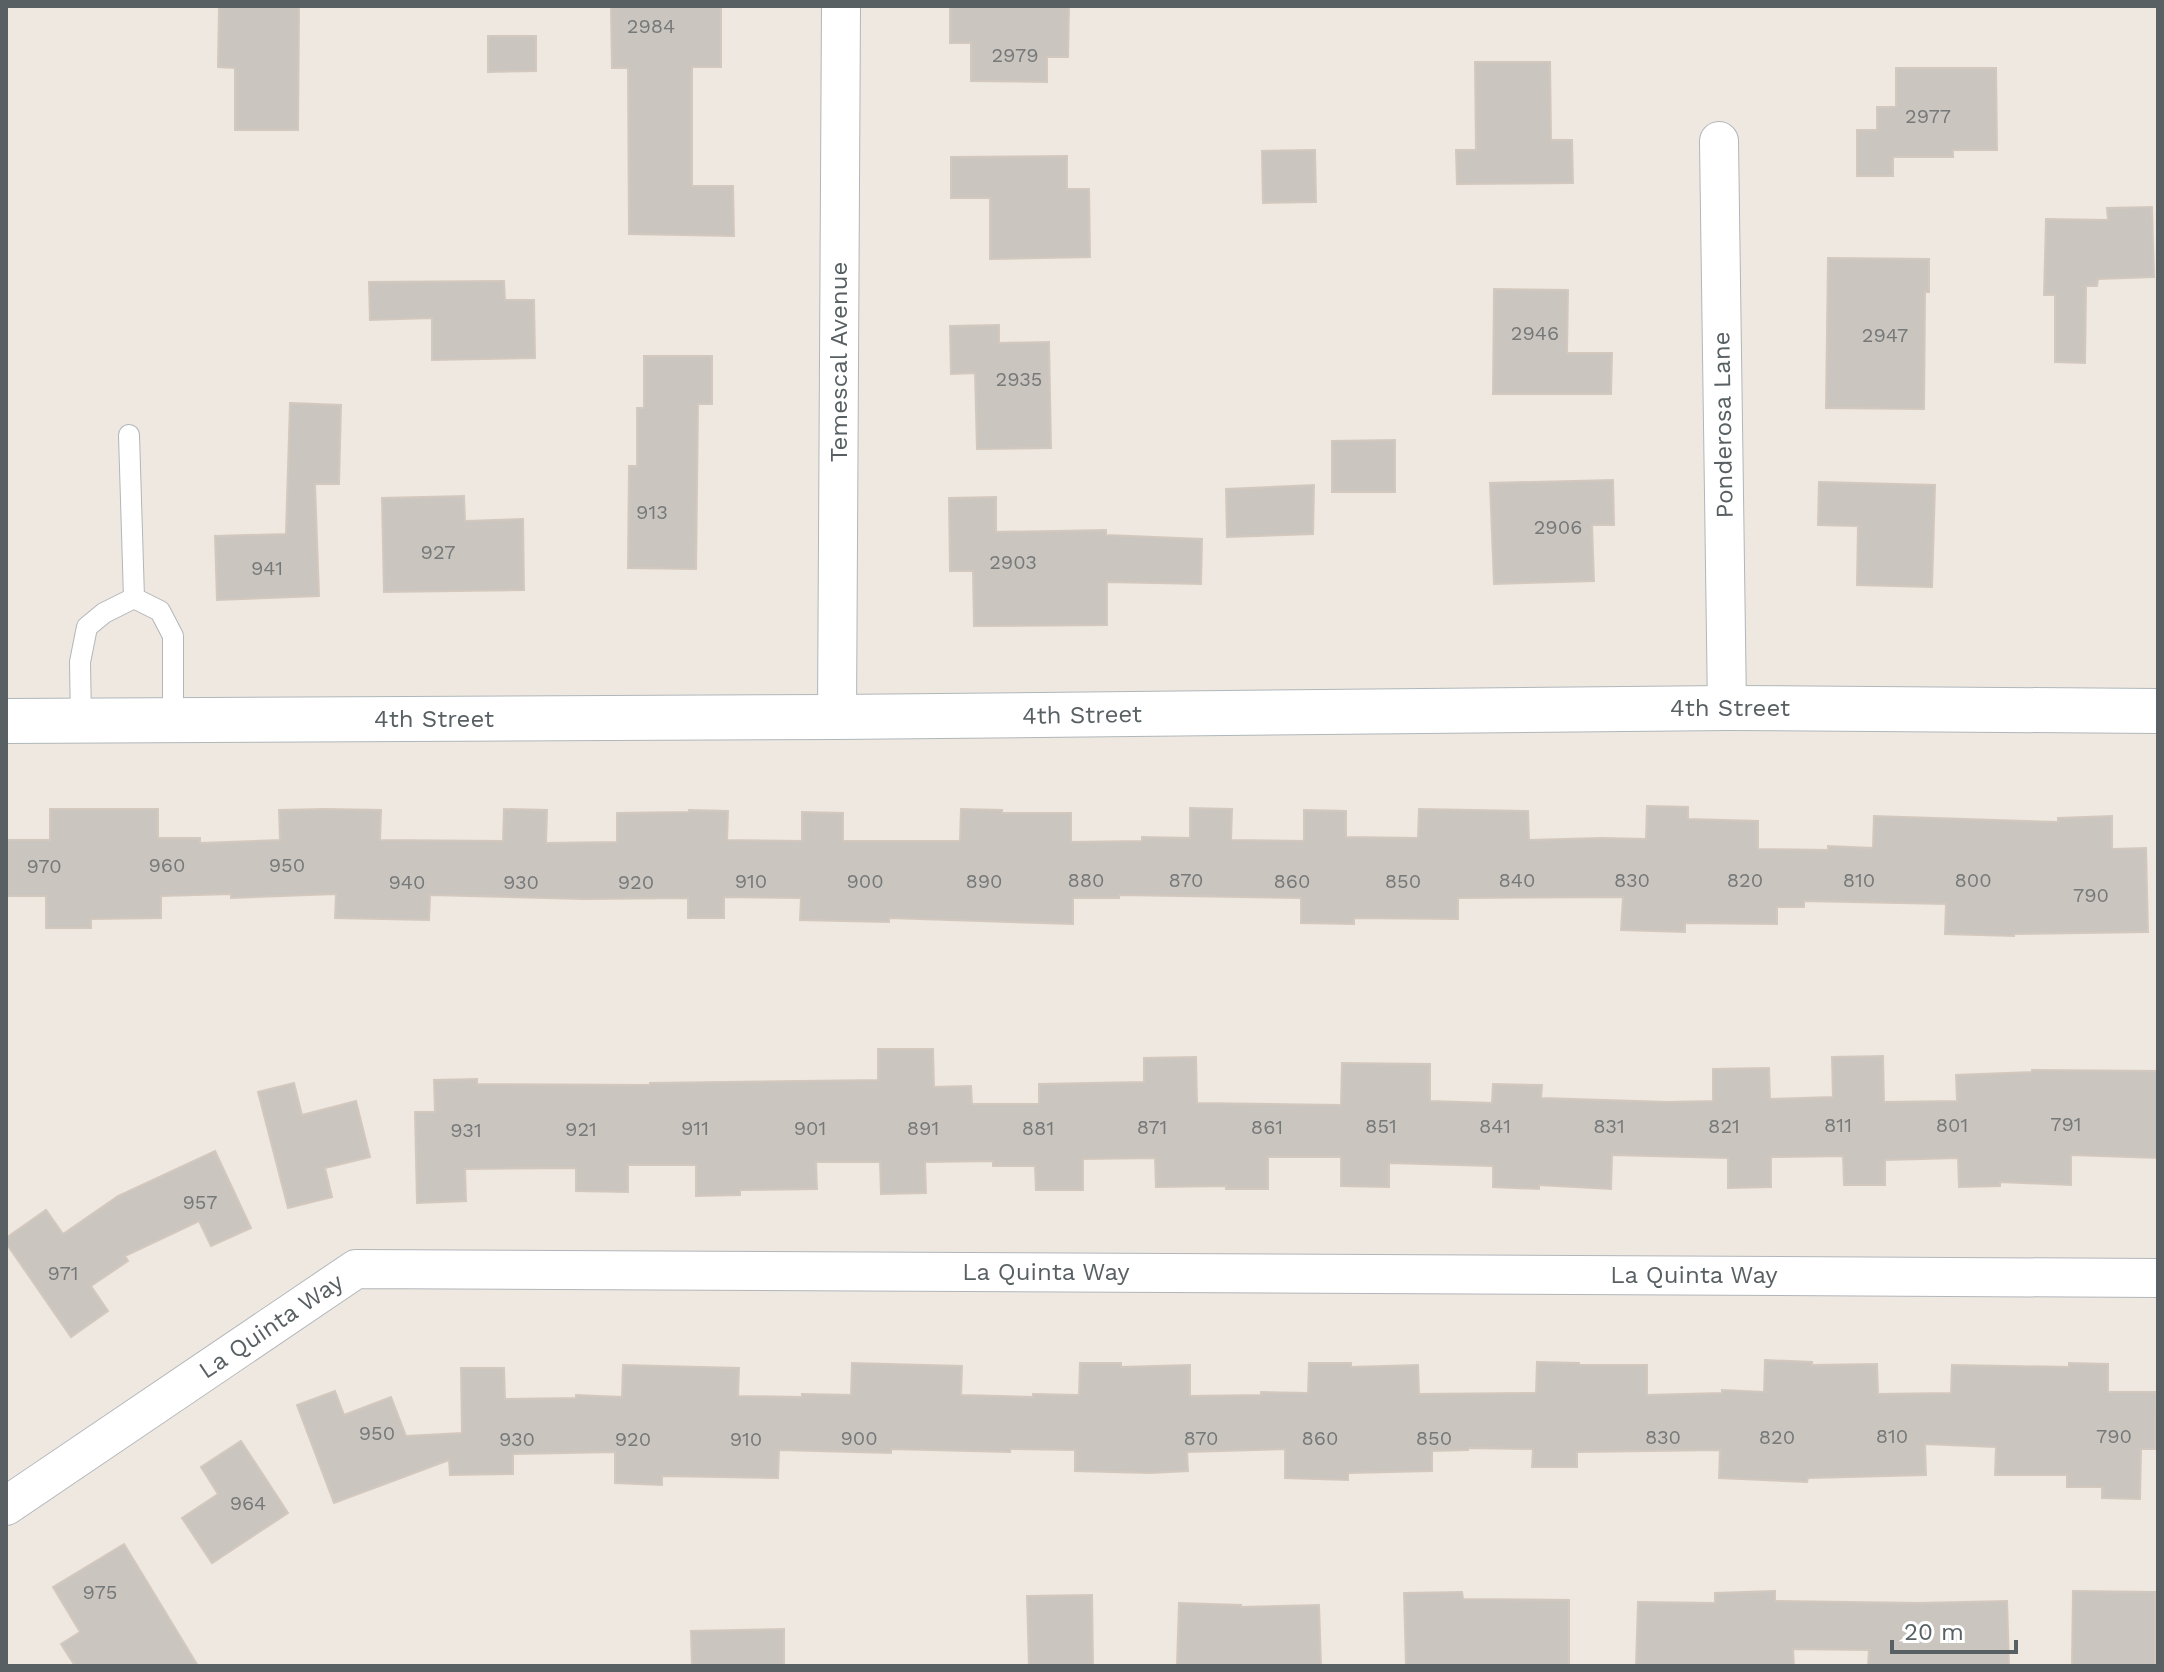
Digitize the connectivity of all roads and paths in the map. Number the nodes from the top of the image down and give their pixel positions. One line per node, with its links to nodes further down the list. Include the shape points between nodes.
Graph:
1 (841, 6): 7 (street, Temescal Avenue)
2 (1719, 141): 5 (street, Ponderosa Lane)
3 (129, 435): 4 (lane)
4 (134, 598): 8 (lane, via 160,611 173,636); 10 (lane, via 87,627 80,662)
5 (1727, 708): 6 (street, 4th Street); 7 (street, 4th Street)
6 (2158, 711)
7 (837, 717): 8 (street, 4th Street)
8 (173, 720): 10 (street, 4th Street)
9 (6, 721): 10 (street, 4th Street)
10 (81, 721)
11 (2158, 1278): 12 (street, La Quinta Way, via 356,1269)
12 (6, 1506)

